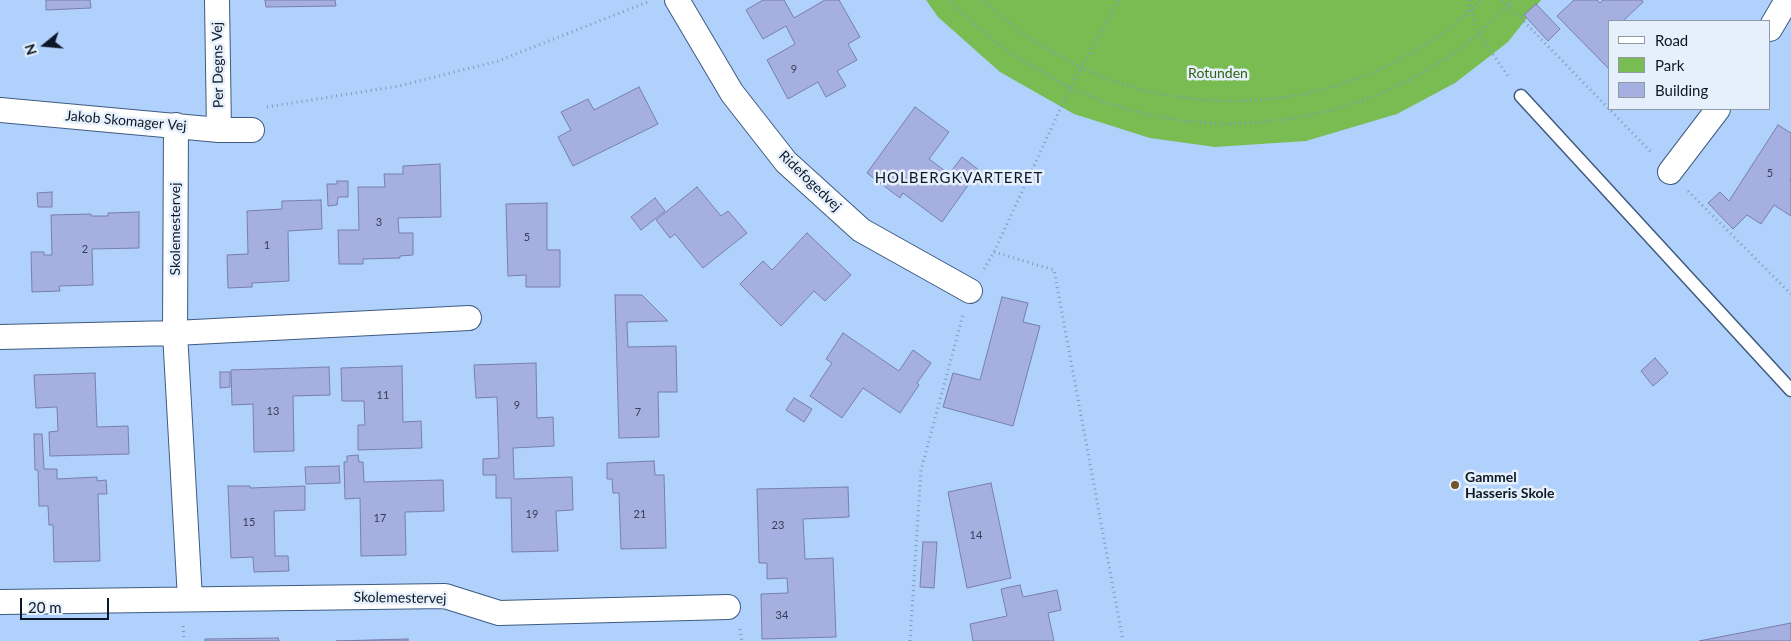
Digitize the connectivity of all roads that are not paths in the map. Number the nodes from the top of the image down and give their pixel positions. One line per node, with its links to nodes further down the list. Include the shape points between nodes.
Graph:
1 (217, 0): 9 (street, Per Degns Vej)
2 (676, 0): 12 (street, Ridefogedvej, via 732,93 786,162 861,230)
3 (1787, 0): 4 (street)
4 (1771, 27)
5 (1521, 96): 16 (lane)
6 (0, 110): 8 (street, Jakob Skomager Vej)
7 (1717, 110): 11 (street)
8 (176, 125): 9 (street, Jakob Skomager Vej); 14 (street, Skolemestervej)
9 (218, 130): 10 (street, Jakob Skomager Vej)
10 (252, 130)
11 (1670, 172)
12 (970, 291)
13 (469, 318): 14 (street)
14 (175, 333): 15 (street); 17 (street, Skolemestervej)
15 (0, 337)
16 (1791, 390)
17 (190, 599): 18 (street, Skolemestervej); 19 (street, Skolemestervej, via 445,596 499,613)
18 (0, 602)
19 (728, 607)

